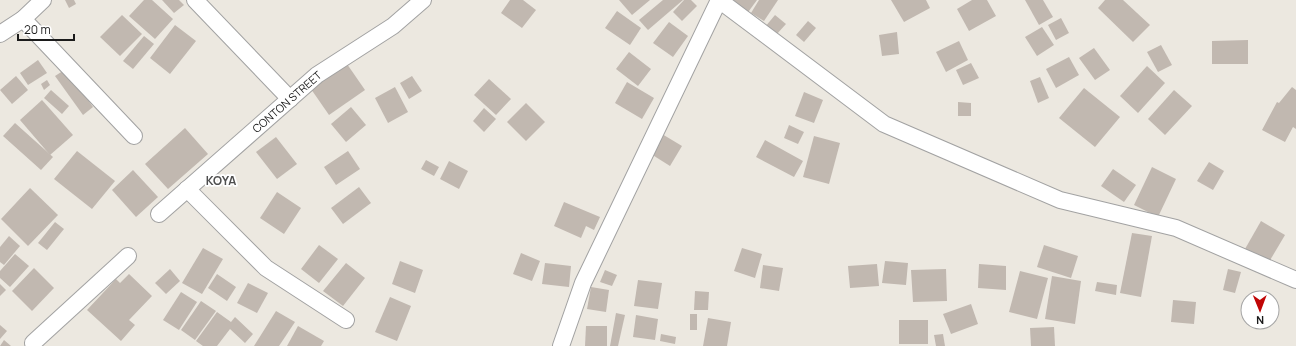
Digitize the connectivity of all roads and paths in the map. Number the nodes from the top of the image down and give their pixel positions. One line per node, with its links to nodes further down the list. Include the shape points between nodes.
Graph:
1 (43, 0): 5 (street)
2 (194, 0): 7 (street)
3 (423, 0): 7 (street, CONTON STREET, via 393,26 317,75)
4 (719, 0): 12 (street, via 884,124 1060,200 1176,228); 15 (street, via 583,283)
5 (23, 19): 6 (street); 8 (street)
6 (0, 34)
7 (290, 99): 9 (street, CONTON STREET)
8 (134, 136)
9 (187, 189): 10 (street, CONTON STREET); 13 (street, via 266,268)
10 (159, 214)
11 (128, 256): 14 (street)
12 (1296, 280)
13 (346, 320)
14 (34, 345)
15 (561, 346)

